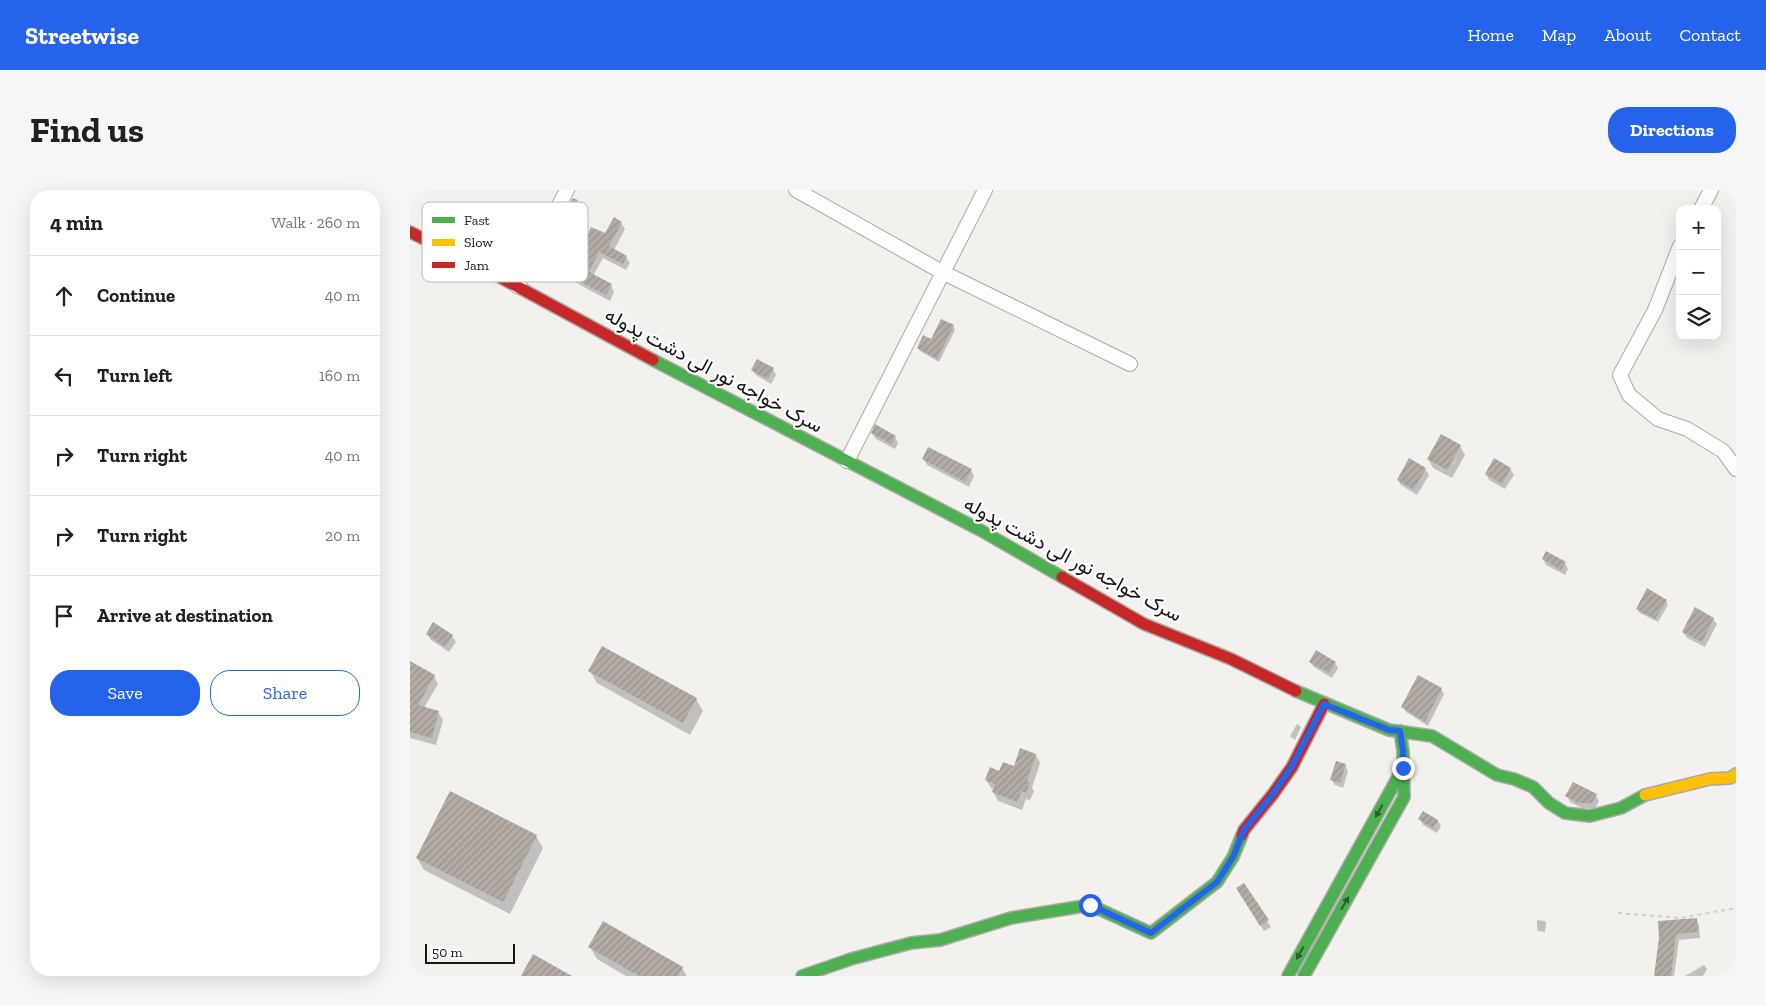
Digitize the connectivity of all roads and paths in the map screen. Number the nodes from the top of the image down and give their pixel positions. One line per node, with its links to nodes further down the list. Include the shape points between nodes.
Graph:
1 (567, 190): 5 (street)
2 (796, 190): 10 (street)
3 (985, 190): 10 (street)
4 (1711, 190): 6 (street)
5 (561, 202)
6 (1703, 205)
7 (410, 232): 8 (street, سرک خواجه نور الی دشت پدوله)
8 (422, 238)
9 (1678, 250): 16 (street, via 1655,310 1620,375 1630,395 1658,419 1686,429 1723,451)
10 (942, 272): 14 (street); 15 (street)
11 (509, 282): 13 (street, سرک خواجه نور الی دشت پدوله)
12 (519, 282): 13 (street)
13 (517, 286): 15 (street, سرک خواجه نور الی دشت پدوله)
14 (1130, 364)
15 (847, 461): 17 (street, سرک خواجه نور الی دشت پدوله, via 982,531 1144,624 1231,659)
16 (1736, 469)
17 (1324, 704): 18 (street, سرک خواجه نور الی دشت پدوله, via 1389,730); 23 (street, via 1292,766 1244,830 1233,857 1217,882 1151,933 1090,905 1011,918 940,940 911,943 851,959)
18 (1400, 731): 19 (street); 20 (street, سرک خواجه نور الی دشت پدوله, via 1432,736 1497,775 1533,787 1565,813 1590,816 1621,808 1641,796 1710,779 1730,778)
19 (1403, 768): 24 (street, one-way to 24); 25 (street, one-way to 19, via 1404,797)
20 (1736, 774)
21 (1736, 908): 22 (path, via 1680,918)
22 (1618, 913)
23 (802, 976)
24 (1288, 976)
25 (1304, 976)

